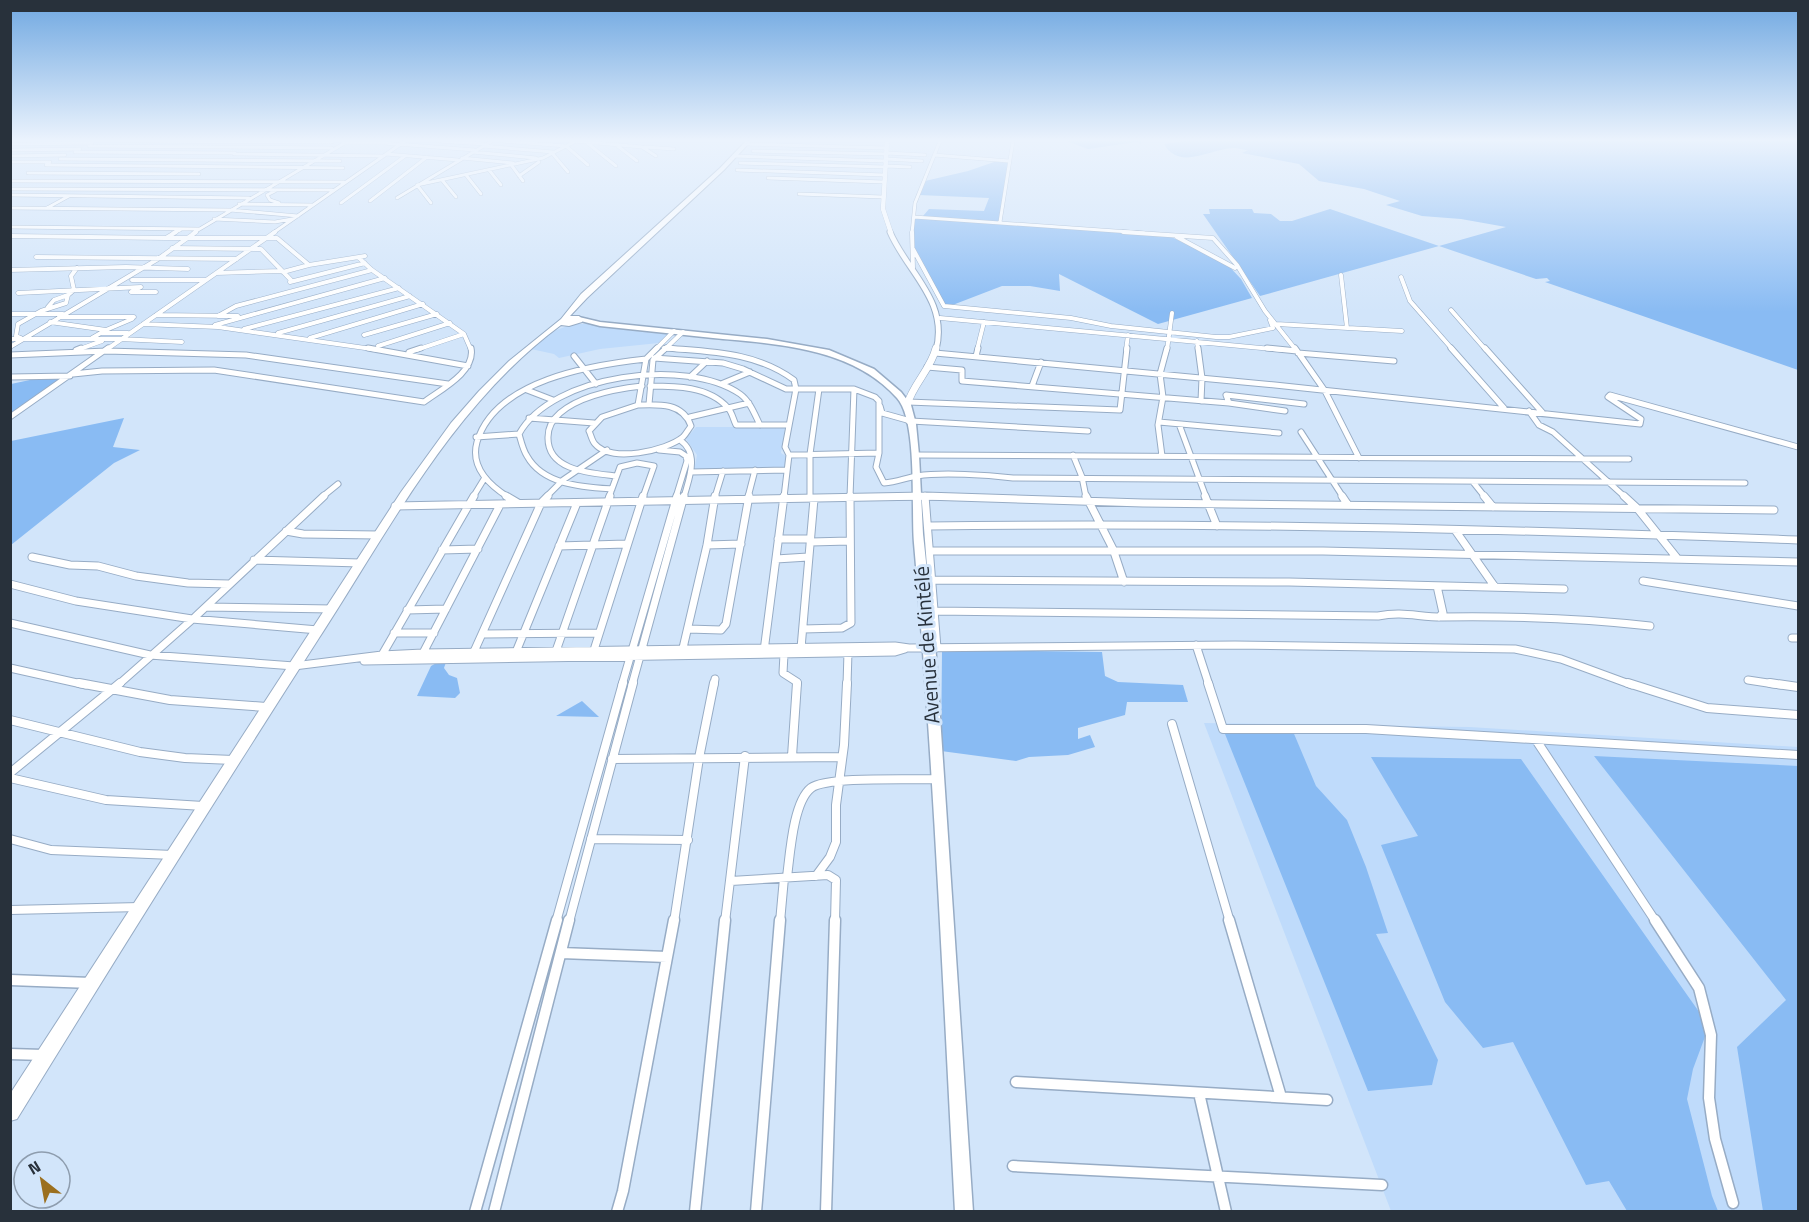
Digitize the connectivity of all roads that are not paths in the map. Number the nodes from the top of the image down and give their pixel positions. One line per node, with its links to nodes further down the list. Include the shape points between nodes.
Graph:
1 (64, 198): 20 (street)
2 (156, 198): 21 (street)
3 (249, 198): 16 (street)
4 (269, 198): 17 (street)
5 (322, 198): 18 (street)
6 (348, 198): 14 (street)
7 (374, 198): 13 (street)
8 (427, 198): 15 (street)
9 (691, 198): 83 (highway)
10 (883, 198): 49 (street, via 886,222)
11 (917, 198): 25 (street)
12 (1004, 198): 28 (street)
13 (370, 201)
14 (341, 203)
15 (431, 203)
16 (239, 204): 17 (street); 22 (street)
17 (282, 205): 18 (street); 23 (street)
18 (312, 205): 23 (street)
19 (10, 208): 20 (street)
20 (46, 208): 21 (street)
21 (138, 209): 22 (street)
22 (230, 210): 24 (street); 26 (street)
23 (306, 210): 24 (street)
24 (298, 216): 27 (street)
25 (914, 217): 28 (street); 39 (street)
26 (214, 219): 27 (street); 31 (street)
27 (294, 219): 35 (street)
28 (1000, 222): 32 (street)
29 (10, 227): 30 (street)
30 (182, 229): 31 (street); 34 (street)
31 (199, 229): 36 (street)
32 (1169, 234): 58 (street, via 1229,262); 58 (street, via 1213,238)
33 (10, 236): 34 (street)
34 (166, 238): 36 (street)
35 (265, 238): 36 (street); 38 (street); 46 (street, via 279,238)
36 (184, 239): 37 (street)
37 (172, 248): 38 (street); 43 (street)
38 (252, 248): 44 (street); 53 (street, via 261,249)
39 (912, 249): 49 (street); 102 (street, via 944,306 1071,318)
40 (365, 256): 42 (street)
41 (36, 257): 43 (street)
42 (359, 258): 45 (street); 46 (street)
43 (158, 259): 44 (street); 48 (street)
44 (237, 259): 54 (street)
45 (364, 263): 52 (street); 61 (street)
46 (309, 265): 53 (street)
47 (76, 268): 48 (street); 51 (street); 64 (street, via 70,276)
48 (142, 268): 50 (street); 62 (street)
49 (913, 268): 82 (street)
50 (188, 269)
51 (10, 270)
52 (372, 270): 56 (street); 65 (street)
53 (282, 272): 54 (street); 61 (street)
54 (216, 273): 60 (street)
55 (1341, 275): 92 (street)
56 (385, 278): 63 (street); 81 (street)
57 (1401, 278): 166 (street, via 1410,302)
58 (1246, 279): 74 (street)
59 (132, 280): 60 (street)
60 (206, 280): 79 (street)
61 (291, 280): 65 (street, via 291,285)
62 (108, 287): 64 (street); 66 (street, via 141,287 131,292); 78 (street)
63 (399, 288): 69 (street); 93 (street)
64 (74, 290): 67 (street); 68 (street)
65 (299, 290): 80 (street, via 236,306)
66 (156, 292)
67 (18, 293)
68 (68, 295): 72 (street); 72 (street, via 64,305)
69 (410, 296): 70 (street); 98 (street)
70 (423, 304): 77 (street); 108 (street)
71 (1451, 310): 169 (street)
72 (41, 311): 76 (street)
73 (1172, 313): 102 (street)
74 (1267, 313): 88 (street); 102 (street, via 1273,328 1262,331 1222,337)
75 (10, 314): 76 (street)
76 (34, 314): 78 (street); 91 (street, via 18,324)
77 (437, 314): 86 (street); 100 (street)
78 (60, 315): 84 (street); 96 (street, via 134,318)
79 (156, 315): 80 (street); 87 (street)
80 (219, 316): 81 (street)
81 (245, 317): 89 (street)
82 (940, 318): 85 (street); 118 (street)
83 (569, 319): 94 (main road); 234 (highway, via 542,336 452,426)
84 (50, 322): 96 (street); 103 (street)
85 (984, 322): 101 (street); 121 (street)
86 (450, 323): 99 (street); 111 (street)
87 (143, 324): 89 (street); 97 (street)
88 (1276, 324): 92 (street); 116 (street)
89 (207, 327): 93 (street)
90 (10, 328): 91 (street)
91 (18, 328): 103 (street, via 16,336)
92 (1347, 328): 95 (street)
93 (239, 330): 98 (street)
94 (679, 331): 113 (street); 123 (street); 162 (main road, via 794,345 837,355 871,370)
95 (1402, 331)
96 (103, 332): 97 (street); 104 (street)
97 (129, 333): 107 (street)
98 (273, 334): 108 (street)
99 (464, 334): 115 (street); 127 (street, via 472,349)
100 (364, 335)
101 (1128, 335): 102 (street); 130 (street)
102 (1169, 336): 109 (street); 132 (street)
103 (24, 338): 104 (street); 105 (street); 112 (street)
104 (90, 338): 106 (street)
105 (10, 339)
106 (108, 339): 107 (street); 117 (street)
107 (120, 339): 110 (street); 114 (street)
108 (307, 339): 127 (street)
109 (1197, 341): 116 (street); 138 (street)
110 (182, 342)
111 (378, 346)
112 (10, 347)
113 (664, 348): 122 (street); 147 (street, via 725,354 765,363 791,377)
114 (107, 351): 117 (street); 133 (street); 140 (street, via 246,356)
115 (409, 352)
116 (1298, 352): 125 (street); 152 (street)
117 (65, 353): 119 (street)
118 (935, 353): 121 (street); 128 (street)
119 (10, 355)
120 (574, 356): 129 (street)
121 (976, 356): 126 (street)
122 (654, 358): 124 (street); 135 (street)
123 (646, 359): 129 (street, via 608,362); 134 (street)
124 (707, 361): 131 (street); 137 (street)
125 (1394, 361)
126 (1041, 362): 130 (street); 145 (street)
127 (468, 366): 140 (street)
128 (927, 367): 145 (street, via 962,370 962,381); 162 (street)
129 (585, 369): 141 (street); 150 (street)
130 (1123, 370): 132 (street); 153 (street)
131 (750, 372): 142 (street); 147 (street, via 783,388)
132 (1160, 374): 138 (street); 155 (street)
133 (72, 375): 136 (street); 140 (street, via 214,370 424,402); 170 (street)
134 (643, 376): 135 (street); 141 (street); 143 (street)
135 (651, 376): 137 (street); 144 (street)
136 (10, 377)
137 (690, 377): 139 (street)
138 (1202, 378): 152 (street); 157 (street)
139 (710, 381): 142 (street); 151 (street)
140 (448, 384)
141 (596, 384): 146 (street)
142 (721, 384): 159 (street)
143 (642, 386): 154 (street); 164 (street)
144 (650, 386): 151 (street); 161 (street)
145 (1032, 387): 153 (street)
146 (580, 389): 154 (street); 156 (street)
147 (796, 389): 148 (street); 179 (street)
148 (819, 389): 149 (street); 192 (street)
149 (854, 389): 158 (street); 189 (street)
150 (527, 390): 156 (street); 184 (street, via 484,422)
151 (697, 391): 165 (street)
152 (1325, 391): 166 (street); 198 (street)
153 (1121, 393): 155 (street); 162 (street, via 1120,410)
154 (591, 397): 173 (street)
155 (1163, 397): 157 (street); 174 (street)
156 (554, 400): 172 (street)
157 (1201, 400): 160 (street)
158 (879, 401): 176 (street, via 882,413); 190 (street)
159 (749, 403): 165 (street); 178 (street)
160 (1229, 403): 163 (street, via 1226,395); 167 (street)
161 (649, 404): 164 (street); 171 (street, via 675,408)
162 (908, 404): 176 (main road, Avenue de Kintélé)
163 (1304, 404)
164 (638, 405): 175 (street, via 612,411)
165 (728, 408): 171 (street); 178 (street, via 734,424)
166 (1504, 408): 168 (street)
167 (1285, 411)
168 (1529, 411): 169 (street); 199 (street, via 1539,425 1553,432)
169 (1542, 412): 186 (street, via 1640,424 1641,419 1608,397 1610,394)
170 (10, 417)
171 (690, 417): 185 (street, via 690,431)
172 (529, 418): 173 (street); 183 (street)
173 (553, 420): 175 (street); 201 (street, via 547,441 552,456)
174 (1159, 422): 177 (street); 195 (street)
175 (594, 423): 187 (street, via 590,438)
176 (911, 423): 180 (street); 193 (main road, Avenue de Kintélé)
177 (1179, 424): 182 (street); 196 (street)
178 (760, 425): 179 (street)
179 (789, 425): 191 (street, via 785,447)
180 (1088, 431)
181 (1301, 432): 197 (street)
182 (1279, 433)
183 (519, 434): 184 (street); 210 (street, via 529,461)
184 (476, 437): 209 (street, via 475,458)
185 (680, 440): 188 (street); 205 (street, via 691,449)
186 (1798, 447)
187 (607, 450): 188 (street); 201 (street)
188 (658, 450): 224 (street, via 686,456)
189 (851, 453): 190 (street); 192 (street); 219 (street)
190 (879, 453): 207 (street, via 877,473 884,483)
191 (789, 454): 192 (street); 203 (street)
192 (810, 454): 223 (street)
193 (915, 455): 194 (street); 207 (main road, Avenue de Kintélé)
194 (1073, 455): 195 (street); 208 (street)
195 (1162, 456): 196 (street)
196 (1189, 456): 197 (street); 211 (street)
197 (1316, 458): 198 (street); 212 (street)
198 (1359, 458): 199 (street)
199 (1581, 459): 200 (street); 213 (street)
200 (1629, 459)
201 (578, 470): 206 (street); 210 (street)
202 (755, 470): 203 (street); 204 (street); 221 (street)
203 (787, 470): 222 (street)
204 (723, 471): 205 (street); 220 (street)
205 (691, 472): 224 (street)
206 (616, 476): 217 (street); 225 (street, via 623,465 653,465)
207 (916, 476): 208 (street); 218 (main road, Avenue de Kintélé)
208 (1082, 477): 211 (street); 226 (street)
209 (484, 479): 230 (street); 235 (street)
210 (562, 480): 217 (street); 231 (street)
211 (1199, 480): 212 (street); 228 (street)
212 (1332, 481): 214 (street); 233 (street)
213 (1609, 481): 214 (street); 215 (street); 237 (street)
214 (1473, 482): 236 (street)
215 (1745, 483)
216 (338, 484): 243 (street)
217 (612, 489): 227 (street)
218 (921, 496): 219 (street); 226 (street); 240 (street); 300 (main road, Avenue de Kintélé)
219 (850, 498): 223 (street); 250 (street)
220 (714, 499): 221 (street); 224 (street); 252 (street)
221 (747, 499): 222 (street); 253 (street)
222 (782, 499): 223 (street); 246 (street)
223 (812, 499): 248 (street)
224 (679, 500): 225 (street); 307 (street)
225 (643, 501): 227 (street); 251 (street)
226 (1087, 501): 228 (street); 239 (street)
227 (609, 502): 229 (street); 254 (street)
228 (1208, 502): 233 (street); 241 (street)
229 (577, 503): 231 (street); 255 (street)
230 (521, 504): 231 (street); 232 (street)
231 (542, 504): 295 (street)
232 (500, 505): 235 (street); 257 (street)
233 (1348, 505): 236 (street)
234 (395, 506): 235 (street); 244 (highway)
235 (467, 506): 259 (street)
236 (1493, 507): 237 (street)
237 (1637, 508): 238 (street); 245 (street)
238 (1774, 510)
239 (1098, 524): 240 (street); 241 (street); 258 (street)
240 (929, 526): 260 (street)
241 (1216, 526): 242 (street)
242 (1455, 530): 245 (street); 261 (street)
243 (286, 531): 244 (street); 266 (street)
244 (378, 535): 268 (highway)
245 (1659, 535): 247 (street); 264 (street)
246 (778, 539): 248 (street); 265 (street)
247 (1785, 539): 249 (street); 256 (street)
248 (811, 540): 250 (street); 263 (street)
249 (1798, 540)
250 (849, 541): 287 (street, via 851,623 842,628)
251 (627, 544): 254 (street); 294 (street)
252 (707, 544): 253 (street); 288 (street)
253 (741, 544): 288 (street, via 726,624 721,630)
254 (592, 545): 255 (street); 290 (street)
255 (559, 546): 293 (street)
256 (1798, 546)
257 (478, 549): 259 (street); 280 (street)
258 (1113, 549): 260 (street); 261 (street); 271 (street)
259 (442, 550): 281 (street)
260 (930, 551): 269 (street)
261 (1473, 555): 264 (street); 275 (street)
262 (32, 557): 273 (street, via 98,566 136,576)
263 (808, 558): 265 (street); 287 (street)
264 (1677, 558): 267 (street)
265 (776, 559): 303 (street)
266 (254, 560): 268 (street); 273 (street)
267 (1798, 562)
268 (360, 563): 279 (highway)
269 (932, 580): 271 (street); 282 (street)
270 (1643, 581): 277 (street)
271 (1124, 582): 274 (street)
272 (10, 584): 284 (street, via 76,601)
273 (229, 584): 278 (street)
274 (1437, 586): 275 (street); 283 (street, via 1443,606)
275 (1495, 587): 276 (street)
276 (1564, 589)
277 (1798, 606)
278 (206, 607): 279 (street); 284 (street)
279 (332, 609): 289 (highway)
280 (446, 609): 281 (street); 292 (street)
281 (407, 610): 291 (street)
282 (934, 611): 283 (street, via 1378,616 1398,612); 300 (street)
283 (1439, 617): 286 (street, via 1588,619)
284 (192, 619): 289 (street); 309 (street)
285 (10, 622): 309 (street)
286 (1650, 626)
287 (803, 628): 298 (street)
288 (688, 629): 297 (street)
289 (318, 630): 313 (highway)
290 (562, 631): 293 (street); 294 (street); 302 (street)
291 (394, 633): 292 (street); 310 (street)
292 (434, 633): 306 (street)
293 (523, 633): 295 (street); 304 (street)
294 (599, 633): 301 (street)
295 (484, 634): 311 (street)
296 (1196, 645): 300 (street); 320 (street, via 1515,649 1545,655 1709,709); 324 (street, via 1223,729 1366,729)
297 (683, 648): 303 (street); 307 (street)
298 (801, 648): 299 (street); 303 (street)
299 (909, 648): 300 (street); 305 (street, via 895,652)
300 (933, 648): 334 (main road, Avenue de Kintélé)
301 (594, 650): 302 (street); 307 (street)
302 (556, 651): 304 (street)
303 (764, 651): 307 (street); 308 (street)
304 (516, 652): 311 (street)
305 (848, 652): 308 (street); 328 (street)
306 (423, 653): 310 (street); 311 (street)
307 (636, 653): 311 (street); 330 (street); 361 (street)
308 (784, 654): 327 (street, via 783,673 797,682)
309 (150, 655): 313 (street); 318 (street)
310 (382, 655): 312 (street)
311 (472, 656): 312 (street)
312 (350, 660): 313 (street)
313 (294, 666): 319 (highway)
314 (10, 668): 318 (street)
315 (715, 679): 329 (street)
316 (1748, 680): 317 (street)
317 (1798, 687)
318 (109, 691): 319 (street, via 229,707); 323 (street)
319 (266, 707): 331 (highway)
320 (1798, 715)
321 (10, 720): 323 (street)
322 (1172, 724): 354 (street)
323 (61, 732): 331 (street, via 140,752); 332 (street)
324 (1536, 740): 325 (street); 360 (street, via 1699,988 1711,1035 1709,1098 1713,1129)
325 (1798, 755)
326 (745, 756): 327 (street); 329 (street); 343 (street)
327 (792, 756): 328 (street)
328 (842, 757): 335 (street)
329 (699, 758): 330 (street); 339 (street)
330 (612, 759): 338 (street)
331 (233, 760): 336 (highway)
332 (10, 773)
333 (10, 778): 336 (street, via 106,800)
334 (936, 779): 335 (street); 367 (main road, Avenue de Kintélé)
335 (841, 782): 341 (street, via 836,805 836,842); 342 (street, via 820,783 804,797)
336 (203, 806): 340 (highway)
337 (10, 839): 340 (street, via 51,850)
338 (591, 839): 339 (street); 346 (street)
339 (688, 840): 347 (street)
340 (172, 855): 344 (highway)
341 (816, 876): 342 (street); 366 (street, via 828,875 836,880)
342 (786, 878): 343 (street); 365 (street)
343 (731, 881): 364 (street)
344 (141, 906): 345 (street); 349 (highway)
345 (10, 910)
346 (561, 953): 347 (street); 362 (street)
347 (667, 957): 363 (street)
348 (10, 981): 349 (street)
349 (91, 983): 351 (highway)
350 (10, 1054): 351 (street)
351 (46, 1055): 356 (highway)
352 (1016, 1082): 353 (street)
353 (1199, 1093): 354 (street); 358 (street)
354 (1281, 1097): 355 (street)
355 (1327, 1100)
356 (10, 1112)
357 (1013, 1166): 358 (street)
358 (1217, 1175): 359 (street); 368 (street)
359 (1382, 1185)
360 (1733, 1203)
361 (475, 1212)
362 (494, 1212)
363 (617, 1212)
364 (695, 1212)
365 (756, 1212)
366 (826, 1212)
367 (964, 1212)
368 (1226, 1212)

